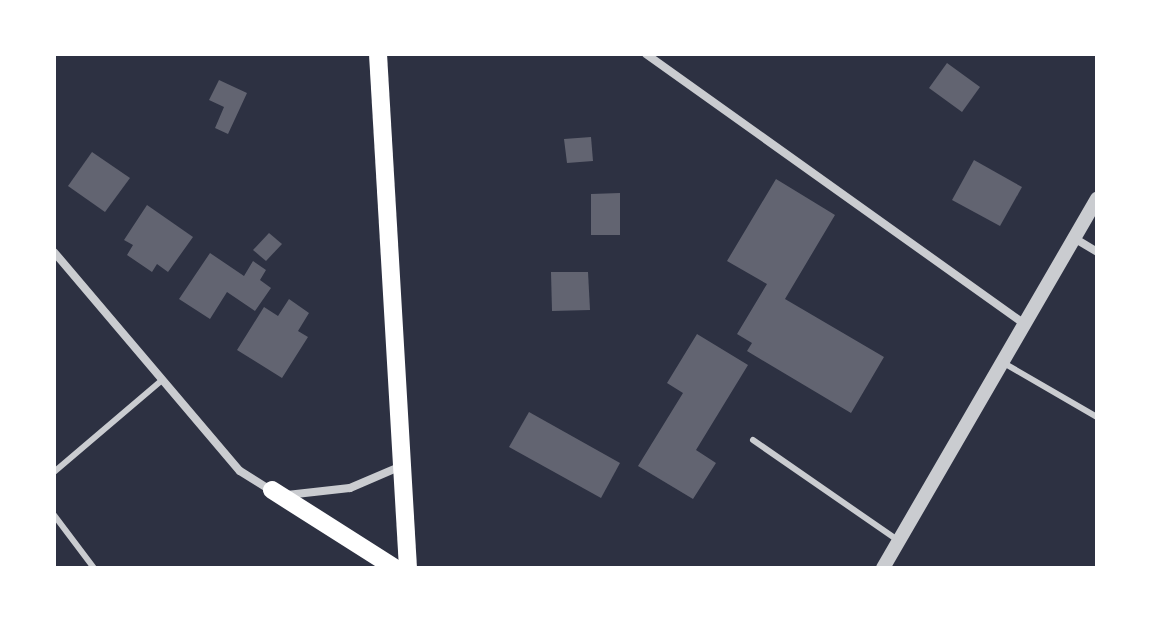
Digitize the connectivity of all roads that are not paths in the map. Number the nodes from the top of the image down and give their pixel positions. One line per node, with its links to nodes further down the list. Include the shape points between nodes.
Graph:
1 (378, 54): 12 (main road)
2 (646, 54): 7 (street)
3 (1097, 199): 4 (street)
4 (1074, 238): 6 (street); 7 (street)
5 (54, 252): 9 (street)
6 (1097, 252)
7 (1025, 324): 8 (street)
8 (1002, 362): 10 (lane); 16 (street)
9 (162, 380): 13 (lane); 14 (street, via 240,471)
10 (1097, 417)
11 (753, 440): 16 (lane)
12 (399, 467): 14 (street, via 319,493); 19 (main road)
13 (54, 472)
14 (272, 490): 18 (main road)
15 (54, 515): 17 (lane)
16 (899, 541): 20 (street)
17 (94, 568)
18 (395, 568)
19 (408, 568)
20 (883, 568)

